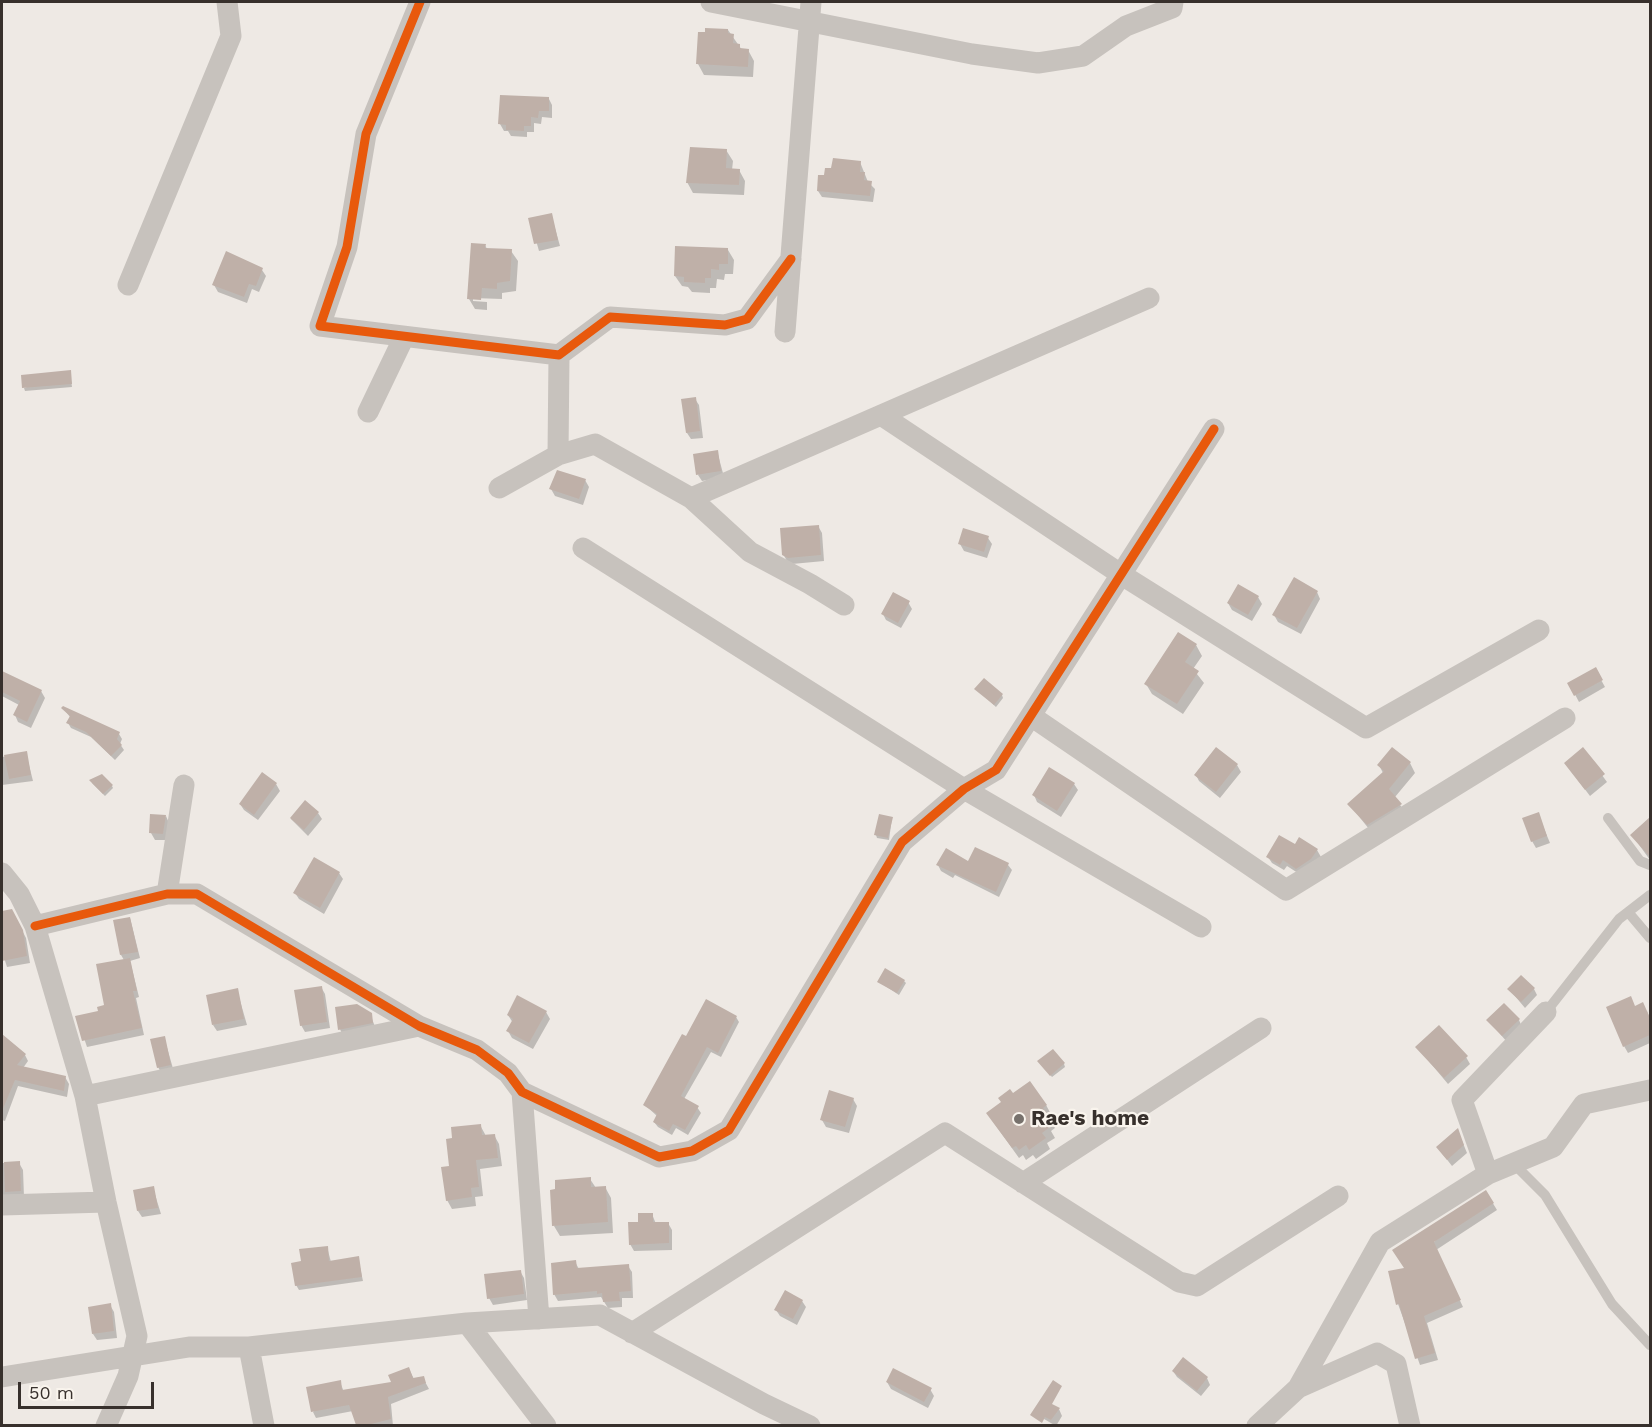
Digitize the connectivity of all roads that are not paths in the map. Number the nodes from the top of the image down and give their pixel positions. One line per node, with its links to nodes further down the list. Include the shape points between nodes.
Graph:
1 (227, 2): 7 (street, via 231,36)
2 (420, 2): 10 (street, via 366,134 347,247 320,326)
3 (711, 2): 5 (street)
4 (1173, 2): 5 (street, via 1172,8 1126,26 1083,56 1038,63 972,54)
5 (811, 12): 6 (street)
6 (791, 259): 9 (street); 11 (street, via 747,319 724,325 610,317)
7 (128, 285)
8 (1149, 298): 13 (street)
9 (785, 332)
10 (404, 337): 11 (street); 12 (street)
11 (559, 355): 15 (street)
12 (368, 412)
13 (881, 415): 17 (street); 19 (street)
14 (1214, 429): 19 (street)
15 (558, 455): 16 (street); 17 (street, via 596,444)
16 (499, 488)
17 (691, 498): 20 (street, via 750,552)
18 (583, 548): 25 (street)
19 (1122, 575): 21 (street, via 1366,728); 22 (street)
20 (844, 605)
21 (1539, 630)
22 (1030, 716): 23 (street, via 1286,890); 25 (street, via 996,770)
23 (1565, 718)
24 (184, 785): 29 (street)
25 (964, 789): 33 (street); 39 (street, via 902,842 729,1130 692,1151 659,1157)
26 (1608, 818): 27 (lane, via 1640,861)
27 (1650, 865)
28 (2, 873): 32 (street, via 19,894)
29 (167, 894): 32 (street); 36 (street, via 197,894)
30 (1650, 895): 31 (lane)
31 (1628, 912): 34 (lane); 35 (lane)
32 (35, 926): 40 (street)
33 (1201, 927)
34 (1650, 938)
35 (1546, 1012): 42 (street, via 1462,1100)
36 (419, 1026): 39 (street, via 477,1050 508,1073); 40 (street)
37 (1261, 1028): 43 (street)
38 (1650, 1090): 41 (street, via 1584,1104 1553,1147)
39 (522, 1092): 47 (street)
40 (85, 1096): 45 (street)
41 (1513, 1163): 42 (street); 50 (lane, via 1545,1196 1612,1304)
42 (1488, 1174): 54 (street, via 1380,1242)
43 (1023, 1183): 44 (street, via 1179,1282 1197,1286); 49 (street, via 945,1133)
44 (1338, 1196)
45 (106, 1202): 46 (street); 52 (street, via 137,1336)
46 (2, 1205)
47 (539, 1319): 48 (street); 49 (street, via 600,1315)
48 (467, 1323): 51 (street); 57 (street)
49 (632, 1334): 58 (street)
50 (1650, 1345)
51 (249, 1347): 52 (street, via 189,1347); 56 (street)
52 (134, 1354): 53 (street); 55 (street)
53 (2, 1377)
54 (1298, 1388): 59 (street); 60 (street, via 1377,1353 1396,1364)
55 (106, 1425)
56 (264, 1425)
57 (546, 1425)
58 (810, 1425)
59 (1257, 1425)
60 (1410, 1425)

